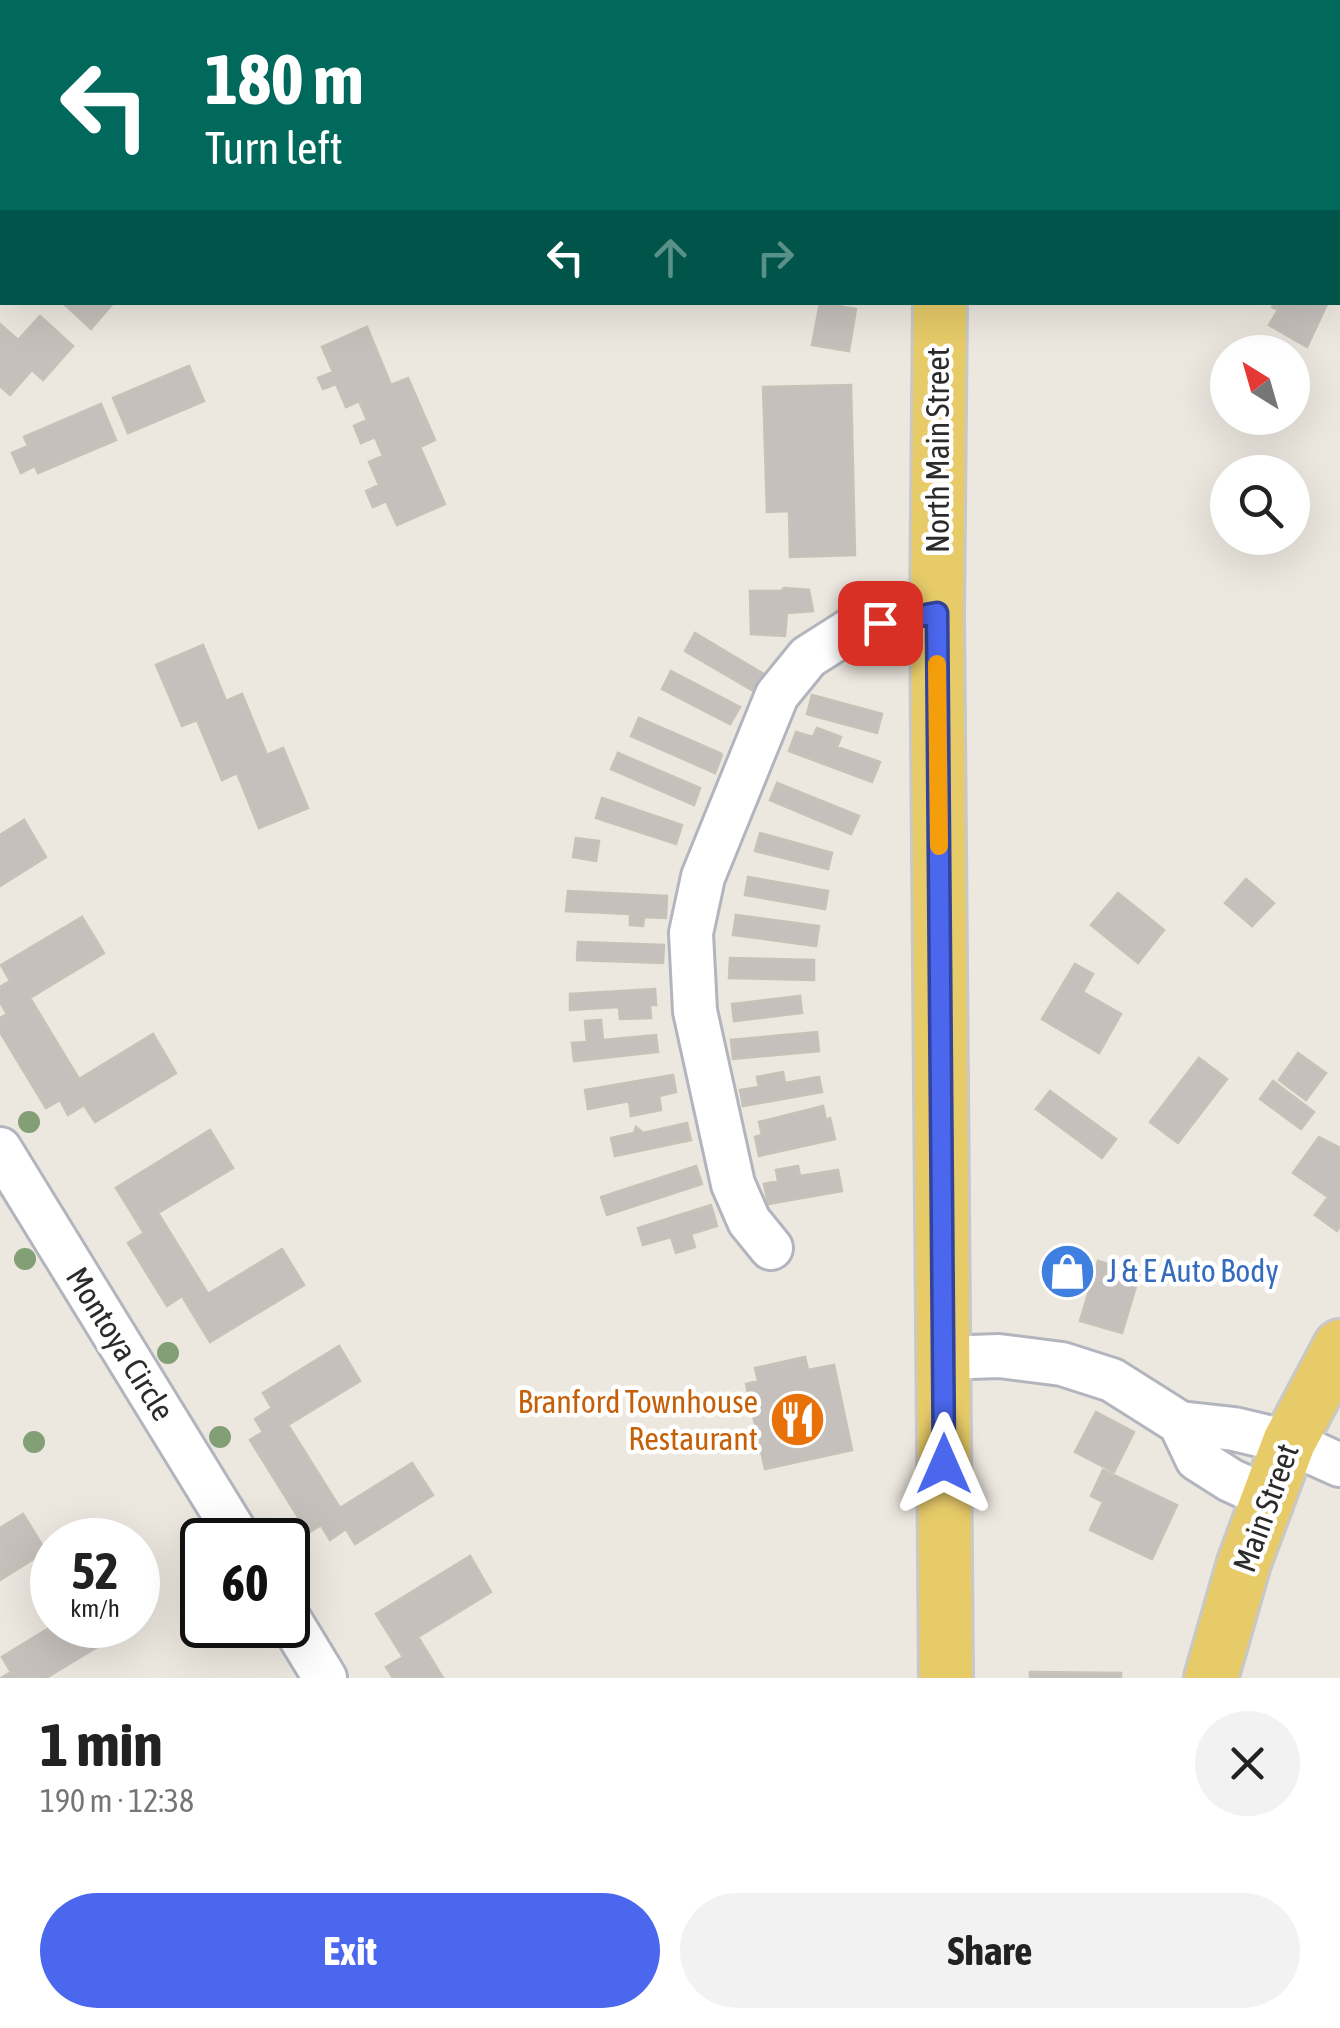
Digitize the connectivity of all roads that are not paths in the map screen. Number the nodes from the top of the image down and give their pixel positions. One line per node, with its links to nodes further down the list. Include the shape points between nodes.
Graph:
1 (940, 305): 2 (main road, North Main Street)
2 (937, 613): 4 (street, via 852,628 808,657 777,695 703,876 690,933 695,1011 733,1184 749,1221); 6 (main road, North Main Street)
3 (0, 1149): 11 (street, Montoya Circle)
4 (771, 1248)
5 (1340, 1346): 8 (main road, Main Street)
6 (943, 1358): 7 (street, via 1062,1364 1112,1380); 14 (main road, North Main Street)
7 (1180, 1423): 8 (street); 10 (street, via 1197,1459)
8 (1289, 1442): 9 (street); 10 (main road, Main Street)
9 (1340, 1465)
10 (1268, 1498): 15 (main road, Main Street)
11 (226, 1518)
12 (307, 1648): 13 (street)
13 (325, 1678)
14 (946, 1678)
15 (1211, 1678)

